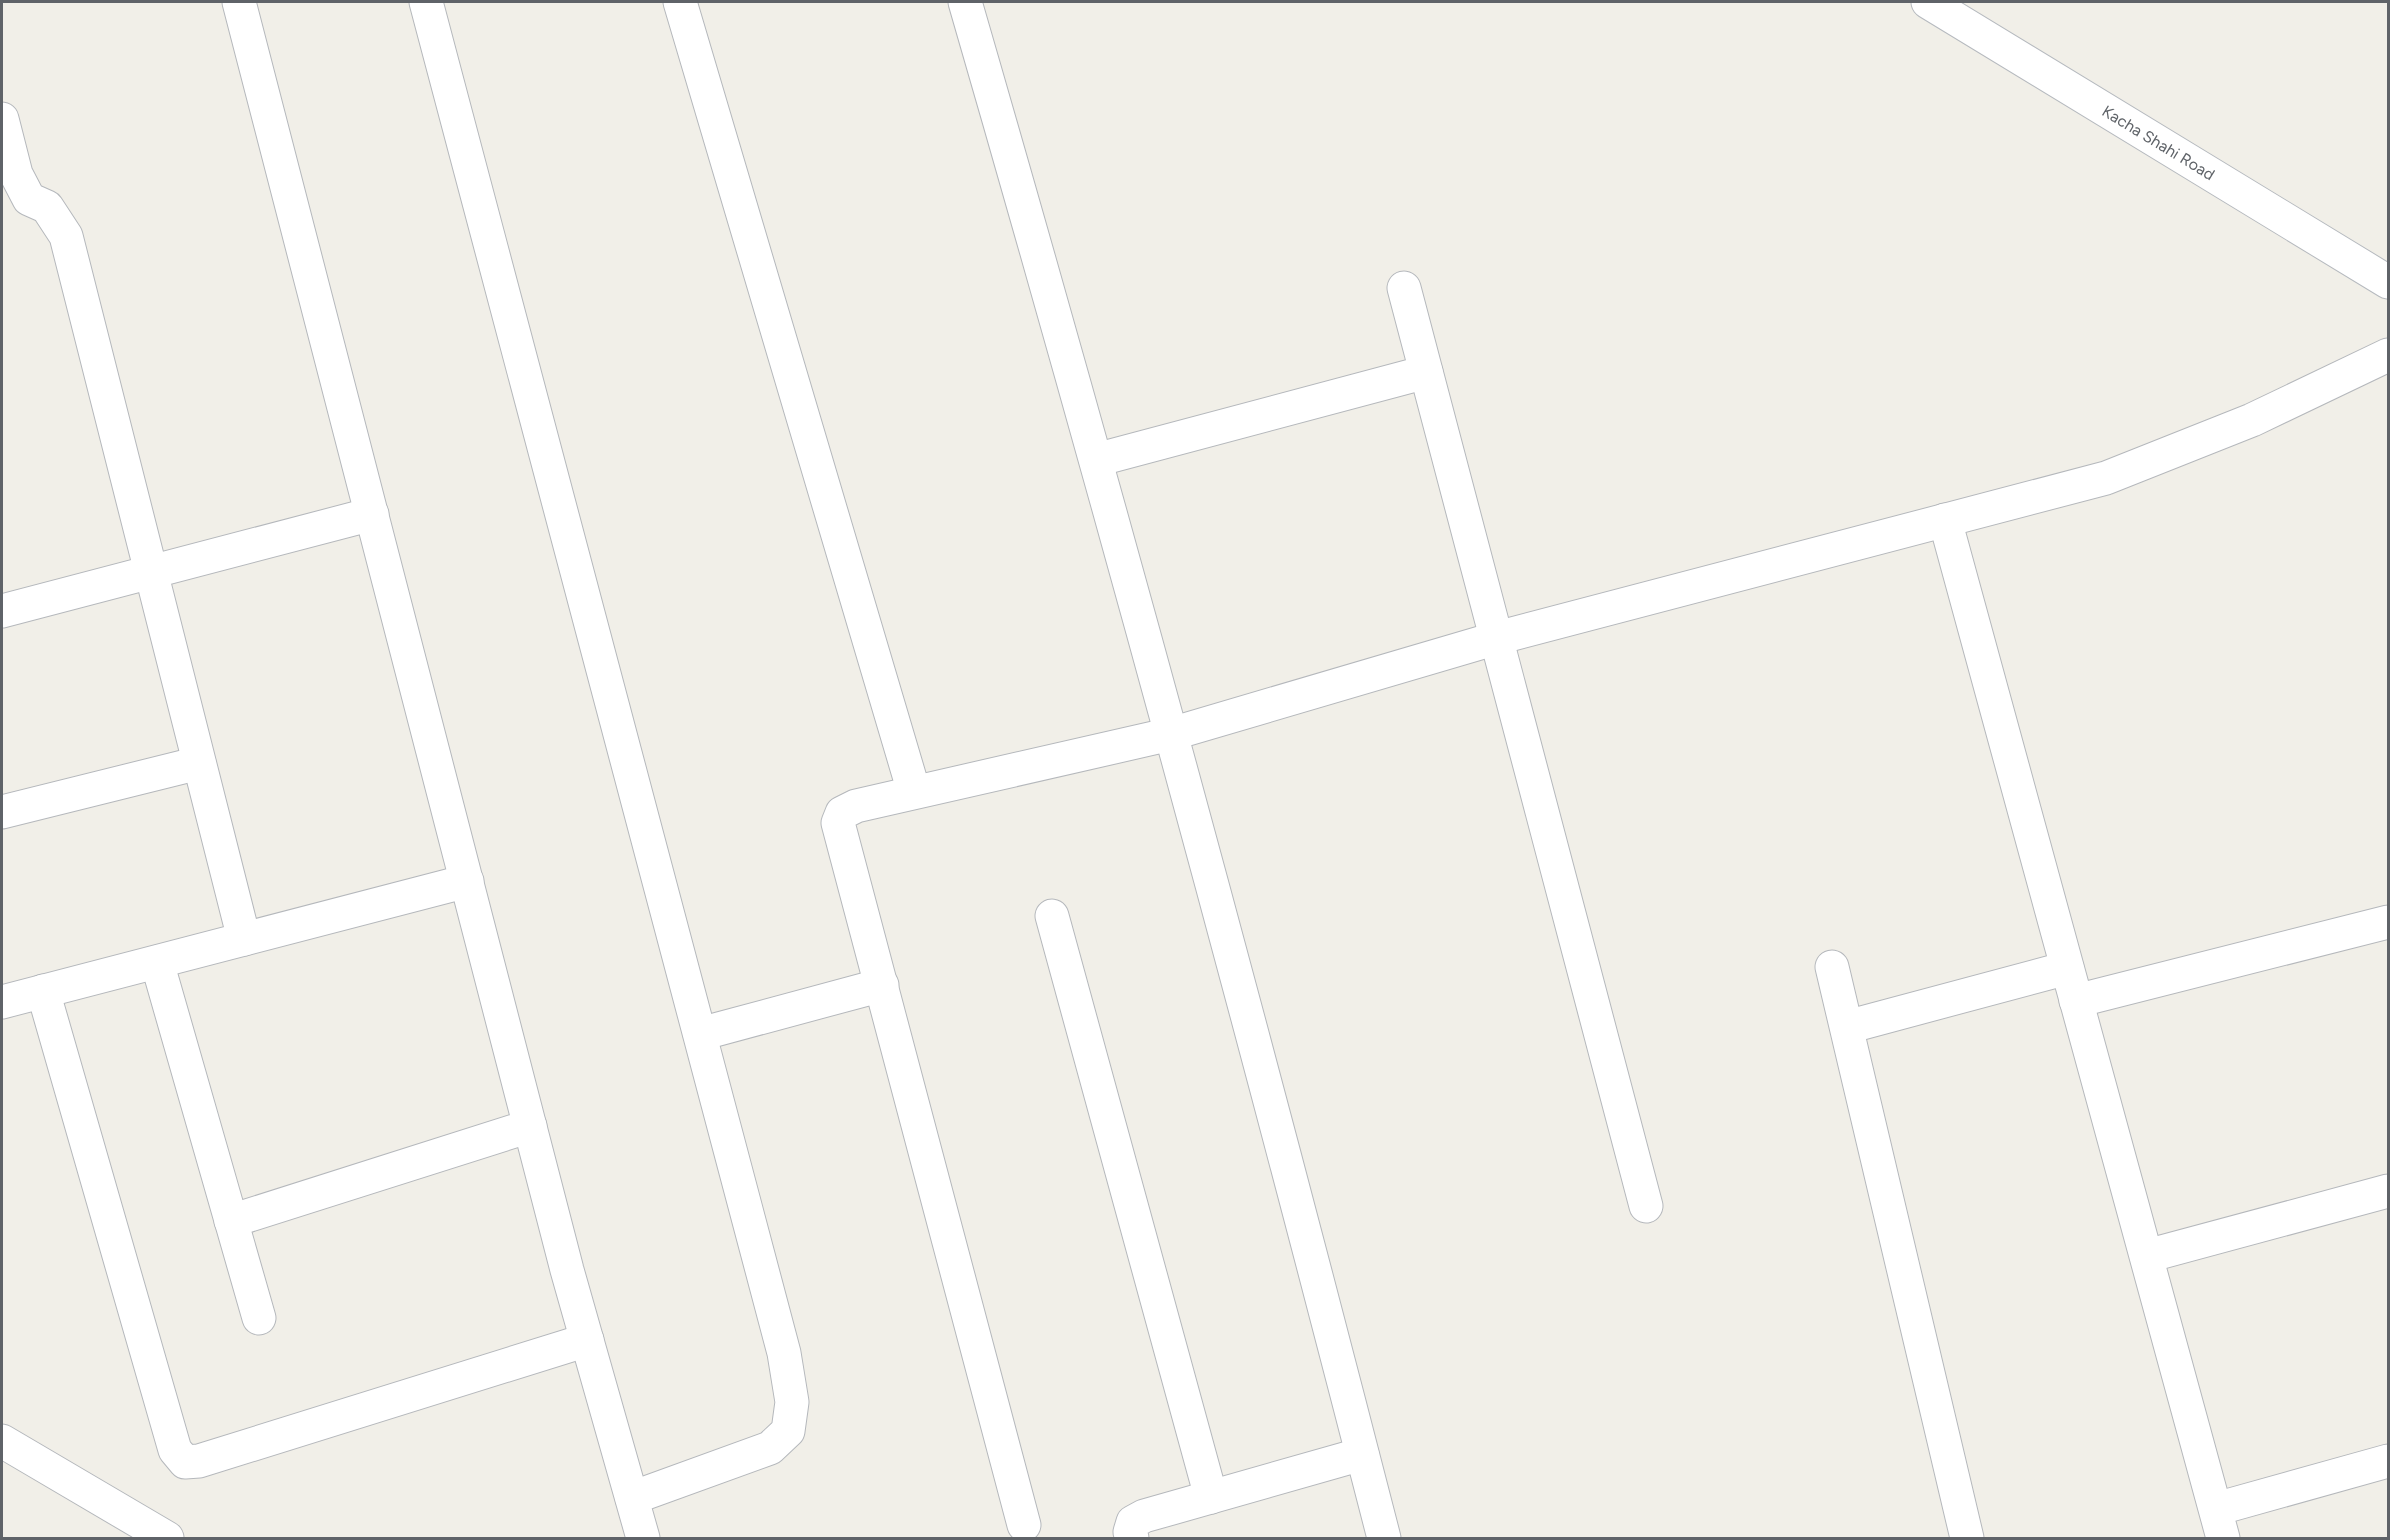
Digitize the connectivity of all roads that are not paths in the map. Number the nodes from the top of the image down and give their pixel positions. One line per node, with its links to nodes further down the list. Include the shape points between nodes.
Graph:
1 (239, 2): 12 (street)
2 (426, 2): 33 (street)
3 (680, 2): 19 (street)
4 (965, 2): 11 (street)
5 (1928, 2): 7 (street, Kacha Shahi Road)
6 (2, 119): 14 (street, via 16,174 29,199 47,207 66,236)
7 (2388, 282)
8 (1404, 288): 10 (street)
9 (2388, 355): 13 (street, via 2252,420 2106,478)
10 (1426, 372): 11 (street); 16 (street)
11 (1096, 460): 17 (street)
12 (372, 514): 14 (street); 21 (street)
13 (1945, 520): 16 (street); 27 (street)
14 (151, 572): 15 (street); 18 (street)
15 (2, 611)
16 (1497, 638): 17 (street); 36 (street)
17 (1171, 734): 19 (street); 42 (street)
18 (199, 763): 20 (street); 24 (street)
19 (914, 792): 28 (street, via 856,806 842,813 838,823)
20 (2, 812)
21 (466, 881): 24 (street); 34 (street)
22 (1052, 916): 44 (street)
23 (2388, 922): 30 (street)
24 (244, 939): 25 (street)
25 (157, 962): 29 (street); 37 (street)
26 (1832, 967): 32 (street)
27 (2067, 968): 30 (street); 32 (street)
28 (882, 985): 33 (street); 47 (street)
29 (43, 991): 31 (street); 40 (street, via 175,1449 185,1462 199,1461)
30 (2076, 1001): 38 (street)
31 (2, 1002)
32 (1847, 1027): 52 (street)
33 (700, 1034): 45 (street, via 784,1353 792,1402 788,1431 770,1448)
34 (530, 1126): 37 (street); 40 (street)
35 (2388, 1191): 38 (street)
36 (1646, 1206)
37 (231, 1221): 39 (street)
38 (2147, 1256): 46 (street)
39 (259, 1318)
40 (587, 1340): 45 (street)
41 (2, 1441): 49 (street)
42 (1362, 1454): 44 (street); 51 (street)
43 (2388, 1461): 46 (street)
44 (1211, 1497): 50 (street, via 1144,1516 1133,1522)
45 (632, 1498): 48 (street)
46 (2220, 1524)
47 (1024, 1525)
48 (635, 1536)
49 (167, 1539)
50 (1132, 1539)
51 (1384, 1539)
52 (1966, 1539)

